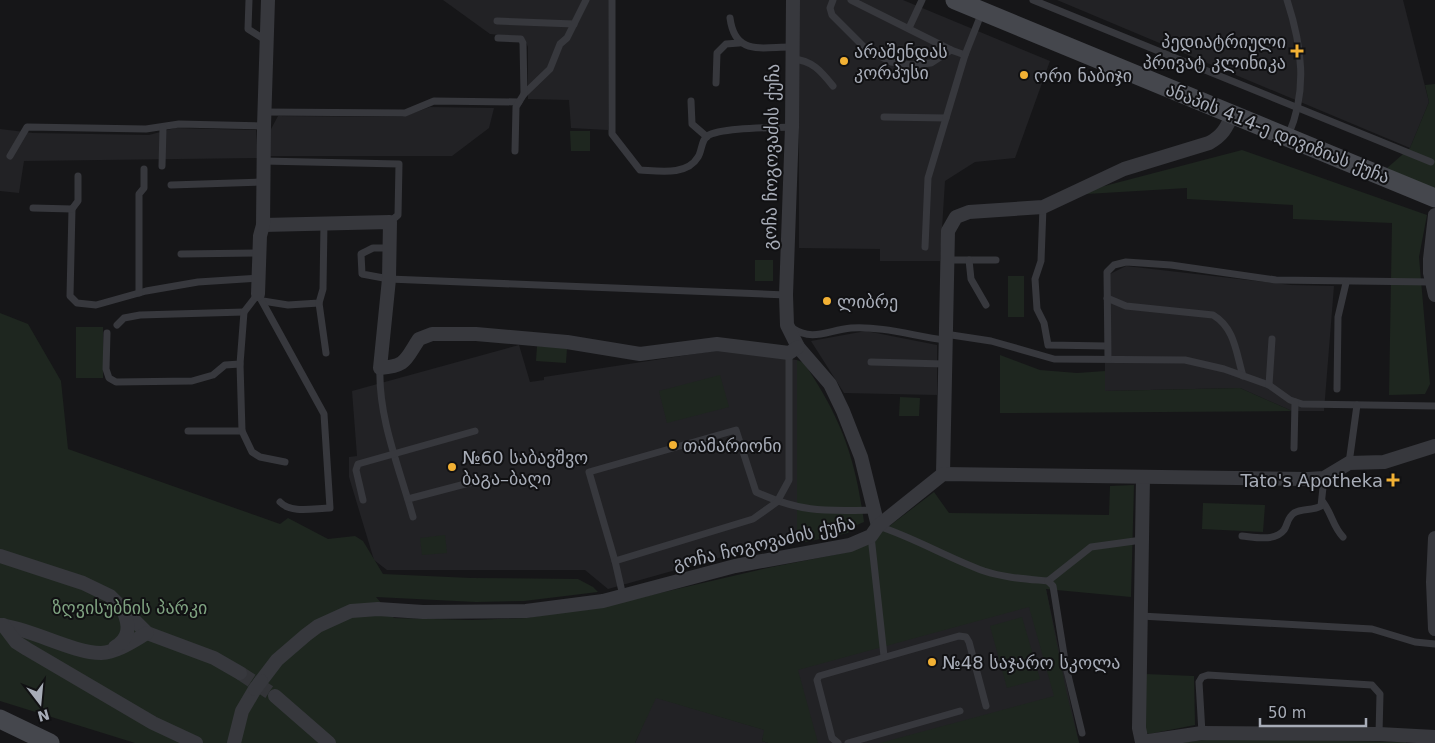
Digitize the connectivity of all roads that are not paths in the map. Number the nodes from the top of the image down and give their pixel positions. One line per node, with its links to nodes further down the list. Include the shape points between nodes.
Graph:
1 (249, 0): 18 (lane, via 248,29)
2 (268, 0): 18 (street)
3 (586, 0): 15 (lane)
4 (612, 0): 35 (lane, via 612,134 621,147 640,170 673,171 691,166)
5 (793, 0): 21 (street, გოჩა ჩოგოვაძის ქუჩა)
6 (833, 0): 20 (lane, via 832,15 865,48 892,62 912,66 931,63)
7 (851, 0): 16 (lane)
8 (922, 0): 16 (lane)
9 (956, 0): 12 (main road, ანაპის 414-ე დივიზიას ქუჩა)
10 (1033, 0): 28 (lane)
11 (1287, 0): 28 (lane, via 1298,35 1301,86)
12 (983, 12): 22 (lane); 29 (main road, ანაპის 414-ე დივიზიას ქუჩა)
13 (730, 18): 19 (lane, via 731,29)
14 (498, 21): 15 (lane)
15 (574, 24): 25 (lane, via 560,44 550,68)
16 (909, 28): 20 (lane)
17 (498, 38): 25 (lane, via 521,39 523,43)
18 (267, 41): 32 (street)
19 (739, 43): 21 (lane); 23 (lane, via 726,44 717,52)
20 (950, 50): 22 (lane)
21 (791, 53): 24 (lane, via 817,66); 33 (street, გოჩა ჩოგოვაძის ქუჩა)
22 (965, 55): 31 (lane)
23 (716, 84)
24 (833, 86)
25 (524, 94): 27 (lane)
26 (691, 101): 35 (lane, via 692,124)
27 (519, 102): 32 (lane, via 434,101 405,113); 37 (lane, via 516,107)
28 (1297, 108): 36 (lane); 40 (lane)
29 (1232, 114): 36 (main road, ანაპის 414-ე დივიზიას ქუჩა); 47 (street, via 1226,130 1209,143 1124,169)
30 (884, 116): 31 (lane)
31 (946, 118): 54 (lane, via 928,178)
32 (264, 119): 34 (lane, via 179,124); 39 (street)
33 (792, 127): 35 (lane, via 744,129); 66 (street, გოჩა ჩოგოვაძის ქუჩა)
34 (163, 128): 38 (lane, via 27,127); 41 (lane)
35 (707, 137)
36 (1288, 137): 46 (main road, ანაპის 414-ე დივიზიას ქუჩა)
37 (515, 151)
38 (10, 156)
39 (263, 161): 44 (street); 52 (lane, via 399,164 398,216)
40 (1431, 162)
41 (162, 166)
42 (144, 169): 65 (lane, via 144,188 139,194)
43 (78, 176): 49 (lane, via 78,201)
44 (263, 182): 45 (lane); 53 (street)
45 (171, 185)
46 (1435, 198)
47 (1043, 207): 58 (street, via 969,212 956,217 948,231); 77 (lane, via 1041,261 1035,279 1037,309 1044,323 1048,345)
48 (34, 208): 49 (lane)
49 (72, 209): 65 (lane, via 70,296 77,303 96,304)
50 (1435, 216): 64 (street, via 1430,259)
51 (324, 222): 52 (street); 53 (street); 69 (lane, via 323,289)
52 (390, 222): 55 (street)
53 (263, 225): 56 (street)
54 (925, 247)
55 (390, 248): 62 (street); 62 (lane, via 373,248 361,254 362,274)
56 (259, 253): 57 (lane); 61 (street)
57 (181, 254)
58 (947, 260): 59 (lane); 75 (street)
59 (969, 260): 60 (lane); 70 (lane, via 971,279)
60 (996, 260)
61 (258, 278): 65 (lane, via 198,282); 67 (street)
62 (389, 279): 66 (lane); 84 (street)
63 (1346, 283): 64 (lane); 68 (lane, via 1276,280 1126,262 1107,272); 87 (lane, via 1338,317)
64 (1434, 288)
65 (140, 292)
66 (786, 295): 73 (street, გოჩა ჩოგოვაძის ქუჩა)
67 (261, 297): 69 (lane, via 288,305); 71 (lane); 105 (lane, via 324,414 330,508 294,509)
68 (1107, 298): 77 (lane); 85 (lane, via 1126,306 1213,315 1224,321 1230,330)
69 (319, 303): 79 (lane)
70 (986, 304)
71 (244, 312): 72 (lane, via 140,315 124,318); 82 (lane)
72 (117, 325)
73 (787, 325): 75 (lane, via 803,336 867,328); 78 (street, გოჩა ჩოგოვაძის ქუჩა)
74 (107, 333): 82 (lane, via 106,369 109,378 116,382 192,381 213,376 225,365)
75 (944, 337): 80 (lane, via 991,341 1054,359); 83 (street)
76 (1272, 339): 86 (lane)
77 (1107, 346): 80 (lane)
78 (794, 350): 84 (street, via 717,344 640,354 568,342 476,334 432,334 419,339 408,359 398,366); 106 (lane, via 789,480); 108 (street, გოჩა ჩოგოვაძის ქუჩა, via 830,384 861,457)
79 (326, 353)
80 (1108, 359): 85 (lane, via 1185,360)
81 (871, 362): 83 (lane)
82 (240, 364): 91 (lane)
83 (944, 364): 99 (street)
84 (380, 368): 96 (lane, via 384,413)
85 (1243, 376): 86 (lane)
86 (1269, 385): 88 (lane)
87 (1337, 390)
88 (1295, 402): 89 (lane); 95 (lane)
89 (1357, 405): 90 (lane); 98 (lane)
90 (1435, 406)
91 (242, 430): 92 (lane); 97 (lane, via 252,452)
92 (188, 431)
93 (475, 431): 96 (lane)
94 (1435, 446): 98 (street, via 1384,462)
95 (1294, 448)
96 (395, 454): 103 (lane, via 356,466); 104 (lane)
97 (285, 462)
98 (1349, 463): 102 (street)
99 (943, 474): 100 (street); 110 (street)
100 (1143, 477): 102 (street); 114 (street)
101 (488, 478): 104 (lane)
102 (1324, 478): 107 (lane)
103 (363, 500)
104 (408, 500): 109 (lane)
105 (280, 502)
106 (777, 502): 108 (lane, via 822,511); 116 (lane, via 753,519); 116 (lane, via 756,492 736,430 589,472)
107 (1323, 502): 111 (lane, via 1318,508 1294,513 1278,535 1270,538); 112 (lane, via 1331,513 1335,529)
108 (874, 510): 110 (street, გოჩა ჩოგოვაძის ქუჩა)
109 (413, 517)
110 (874, 531): 117 (lane, via 899,532 984,571); 118 (street, გოჩა ჩოგოვაძის ქუჩა, via 850,545 735,566); 126 (lane)
111 (1242, 536)
112 (1343, 537)
113 (1435, 538): 122 (street)
114 (1142, 540): 117 (lane, via 1091,547); 120 (street)
115 (0, 556): 119 (street, via 83,583)
116 (615, 561): 118 (lane)
117 (1048, 581): 132 (lane, via 1054,586 1066,667)
118 (624, 596): 139 (street, გოჩა ჩოგოვაძის ქუჩა, via 526,611 423,612 378,608 351,611 318,626 277,660 242,711)
119 (121, 605): 123 (street); 125 (street, via 126,617 127,635 122,643)
120 (1140, 616): 124 (lane, via 1372,629 1415,642); 143 (street)
121 (1, 625): 125 (street, via 21,628 86,651); 138 (street, via 27,649 154,724)
122 (1435, 628)
123 (147, 633): 125 (street); 127 (street, via 214,658)
124 (1435, 644)
125 (108, 652)
126 (884, 656): 129 (lane, via 959,636 966,637); 141 (lane, via 818,676 832,738)
127 (240, 673)
128 (276, 696): 140 (street)
129 (986, 706)
130 (960, 711): 142 (lane)
131 (0, 719): 137 (main road)
132 (1082, 733)
133 (1379, 734): 134 (street); 134 (lane, via 1380,694 1372,685 1208,676 1199,682); 136 (street)
134 (1198, 737): 143 (street)
135 (1435, 737): 136 (street)
136 (1417, 740)
137 (50, 743)
138 (196, 743)
139 (234, 743)
140 (329, 743)
141 (838, 743)
142 (848, 743)
143 (1141, 743)

